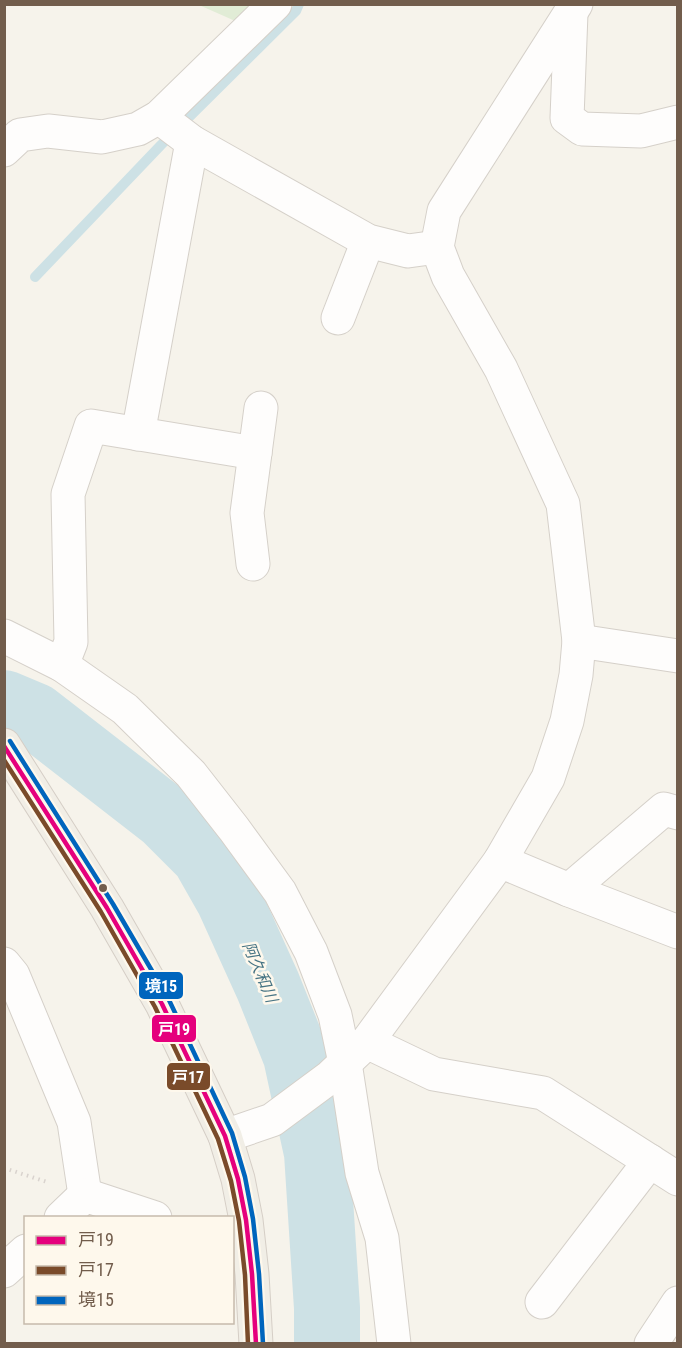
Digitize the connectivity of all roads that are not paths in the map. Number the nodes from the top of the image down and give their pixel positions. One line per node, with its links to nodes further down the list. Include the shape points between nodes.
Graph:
1 (275, 4): 3 (street)
2 (573, 8): 4 (street, via 567,118 582,129 641,131); 8 (street, via 444,211)
3 (159, 117): 5 (street, via 138,129 102,137 48,131); 6 (street)
4 (678, 122)
5 (10, 132)
6 (192, 142): 7 (street); 11 (street)
7 (368, 241): 8 (street, via 408,251); 9 (street)
8 (437, 247): 15 (street, via 448,276 501,369 563,504)
9 (338, 318)
10 (261, 408): 12 (street)
11 (138, 434): 12 (street); 17 (street, via 91,426 68,494 71,642)
12 (255, 453): 13 (street, via 247,513)
13 (253, 564)
14 (4, 636): 17 (street)
15 (579, 641): 16 (street); 20 (street, via 567,721 548,778)
16 (678, 656)
17 (62, 665): 24 (street, via 125,710 191,774 280,892 311,952)
18 (4, 745): 25 (main road, via 107,908 162,1004)
19 (678, 813): 21 (street, via 664,809)
20 (500, 861): 21 (street); 24 (street)
21 (569, 890): 22 (street)
22 (678, 932)
23 (4, 964): 28 (street, via 13,975 74,1122)
24 (347, 1060): 25 (street, via 272,1120); 26 (street, via 543,1093); 37 (street, via 362,1173 382,1238)
25 (225, 1136): 31 (main road, via 238,1179)
26 (650, 1161): 27 (street); 34 (street)
27 (678, 1179)
28 (85, 1195): 29 (street); 30 (street)
29 (63, 1216)
30 (149, 1216)
31 (240, 1236): 36 (main road, via 252,1274)
32 (24, 1253): 33 (street)
33 (4, 1271)
34 (542, 1302)
35 (678, 1303): 38 (street)
36 (256, 1344)
37 (394, 1344)
38 (651, 1344)

